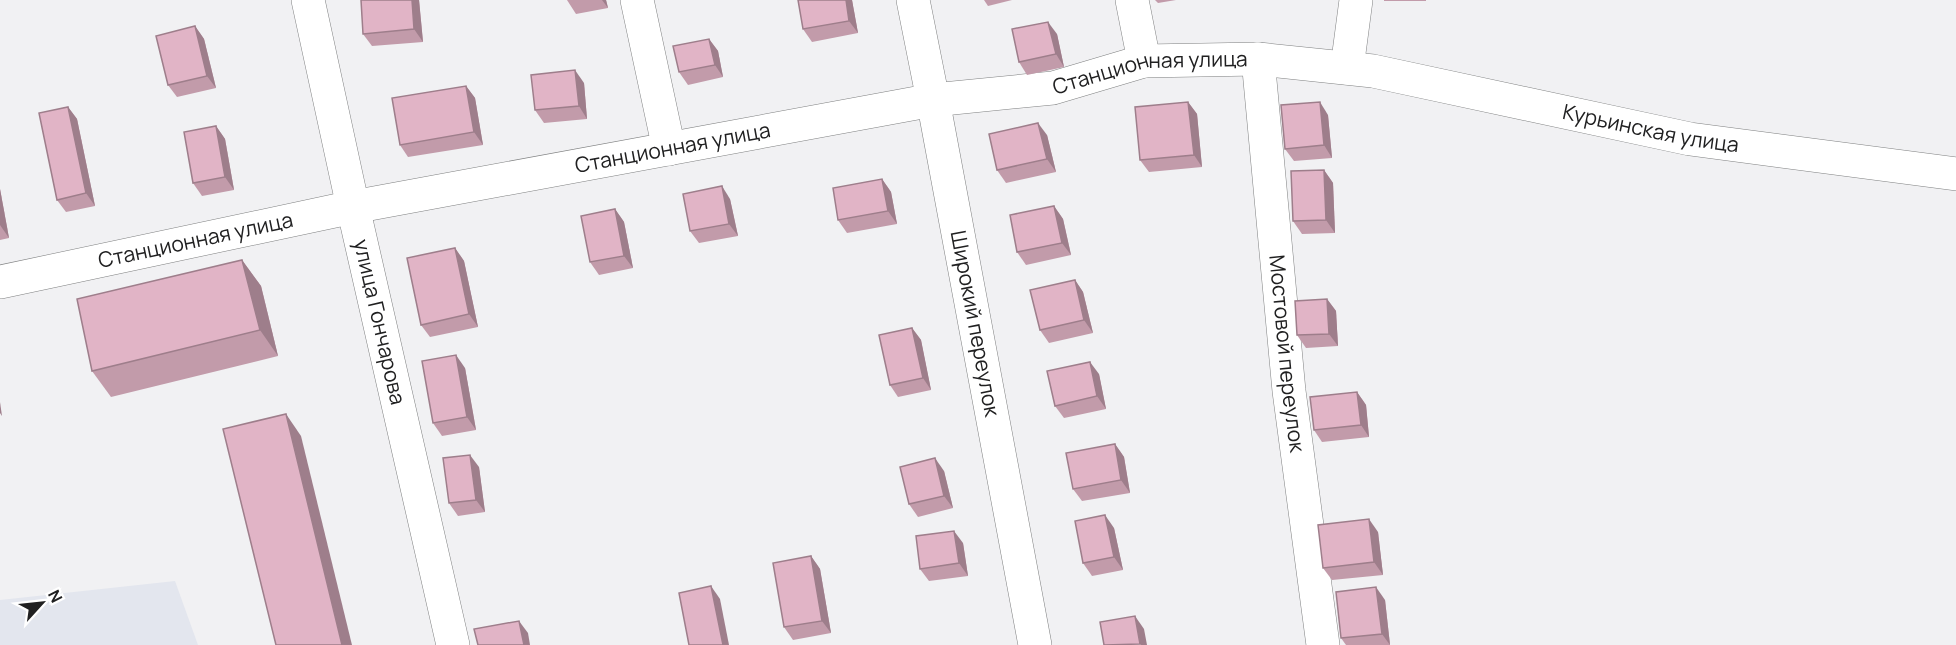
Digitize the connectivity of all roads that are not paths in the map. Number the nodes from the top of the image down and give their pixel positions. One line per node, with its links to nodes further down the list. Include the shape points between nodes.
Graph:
1 (308, 0): 12 (street, улица Гончарова)
2 (638, 0): 10 (street)
3 (913, 0): 9 (street, Широкий переулок)
4 (1132, 0): 7 (street)
5 (1356, 0): 8 (street)
6 (1258, 59): 7 (street, Станционная улица); 8 (street, Станционная улица); 16 (street, Мостовой переулок, via 1290,391)
7 (1144, 61): 9 (street, Станционная улица, via 1053,88)
8 (1347, 68): 11 (street, Курьинская улица, via 1690,140)
9 (933, 100): 10 (street, Станционная улица); 15 (street, Широкий переулок)
10 (669, 149): 12 (street, Станционная улица)
11 (1956, 174)
12 (353, 207): 13 (street, Станционная улица); 14 (street, улица Гончарова)
13 (0, 282)
14 (453, 645)
15 (1035, 645)
16 (1323, 645)

